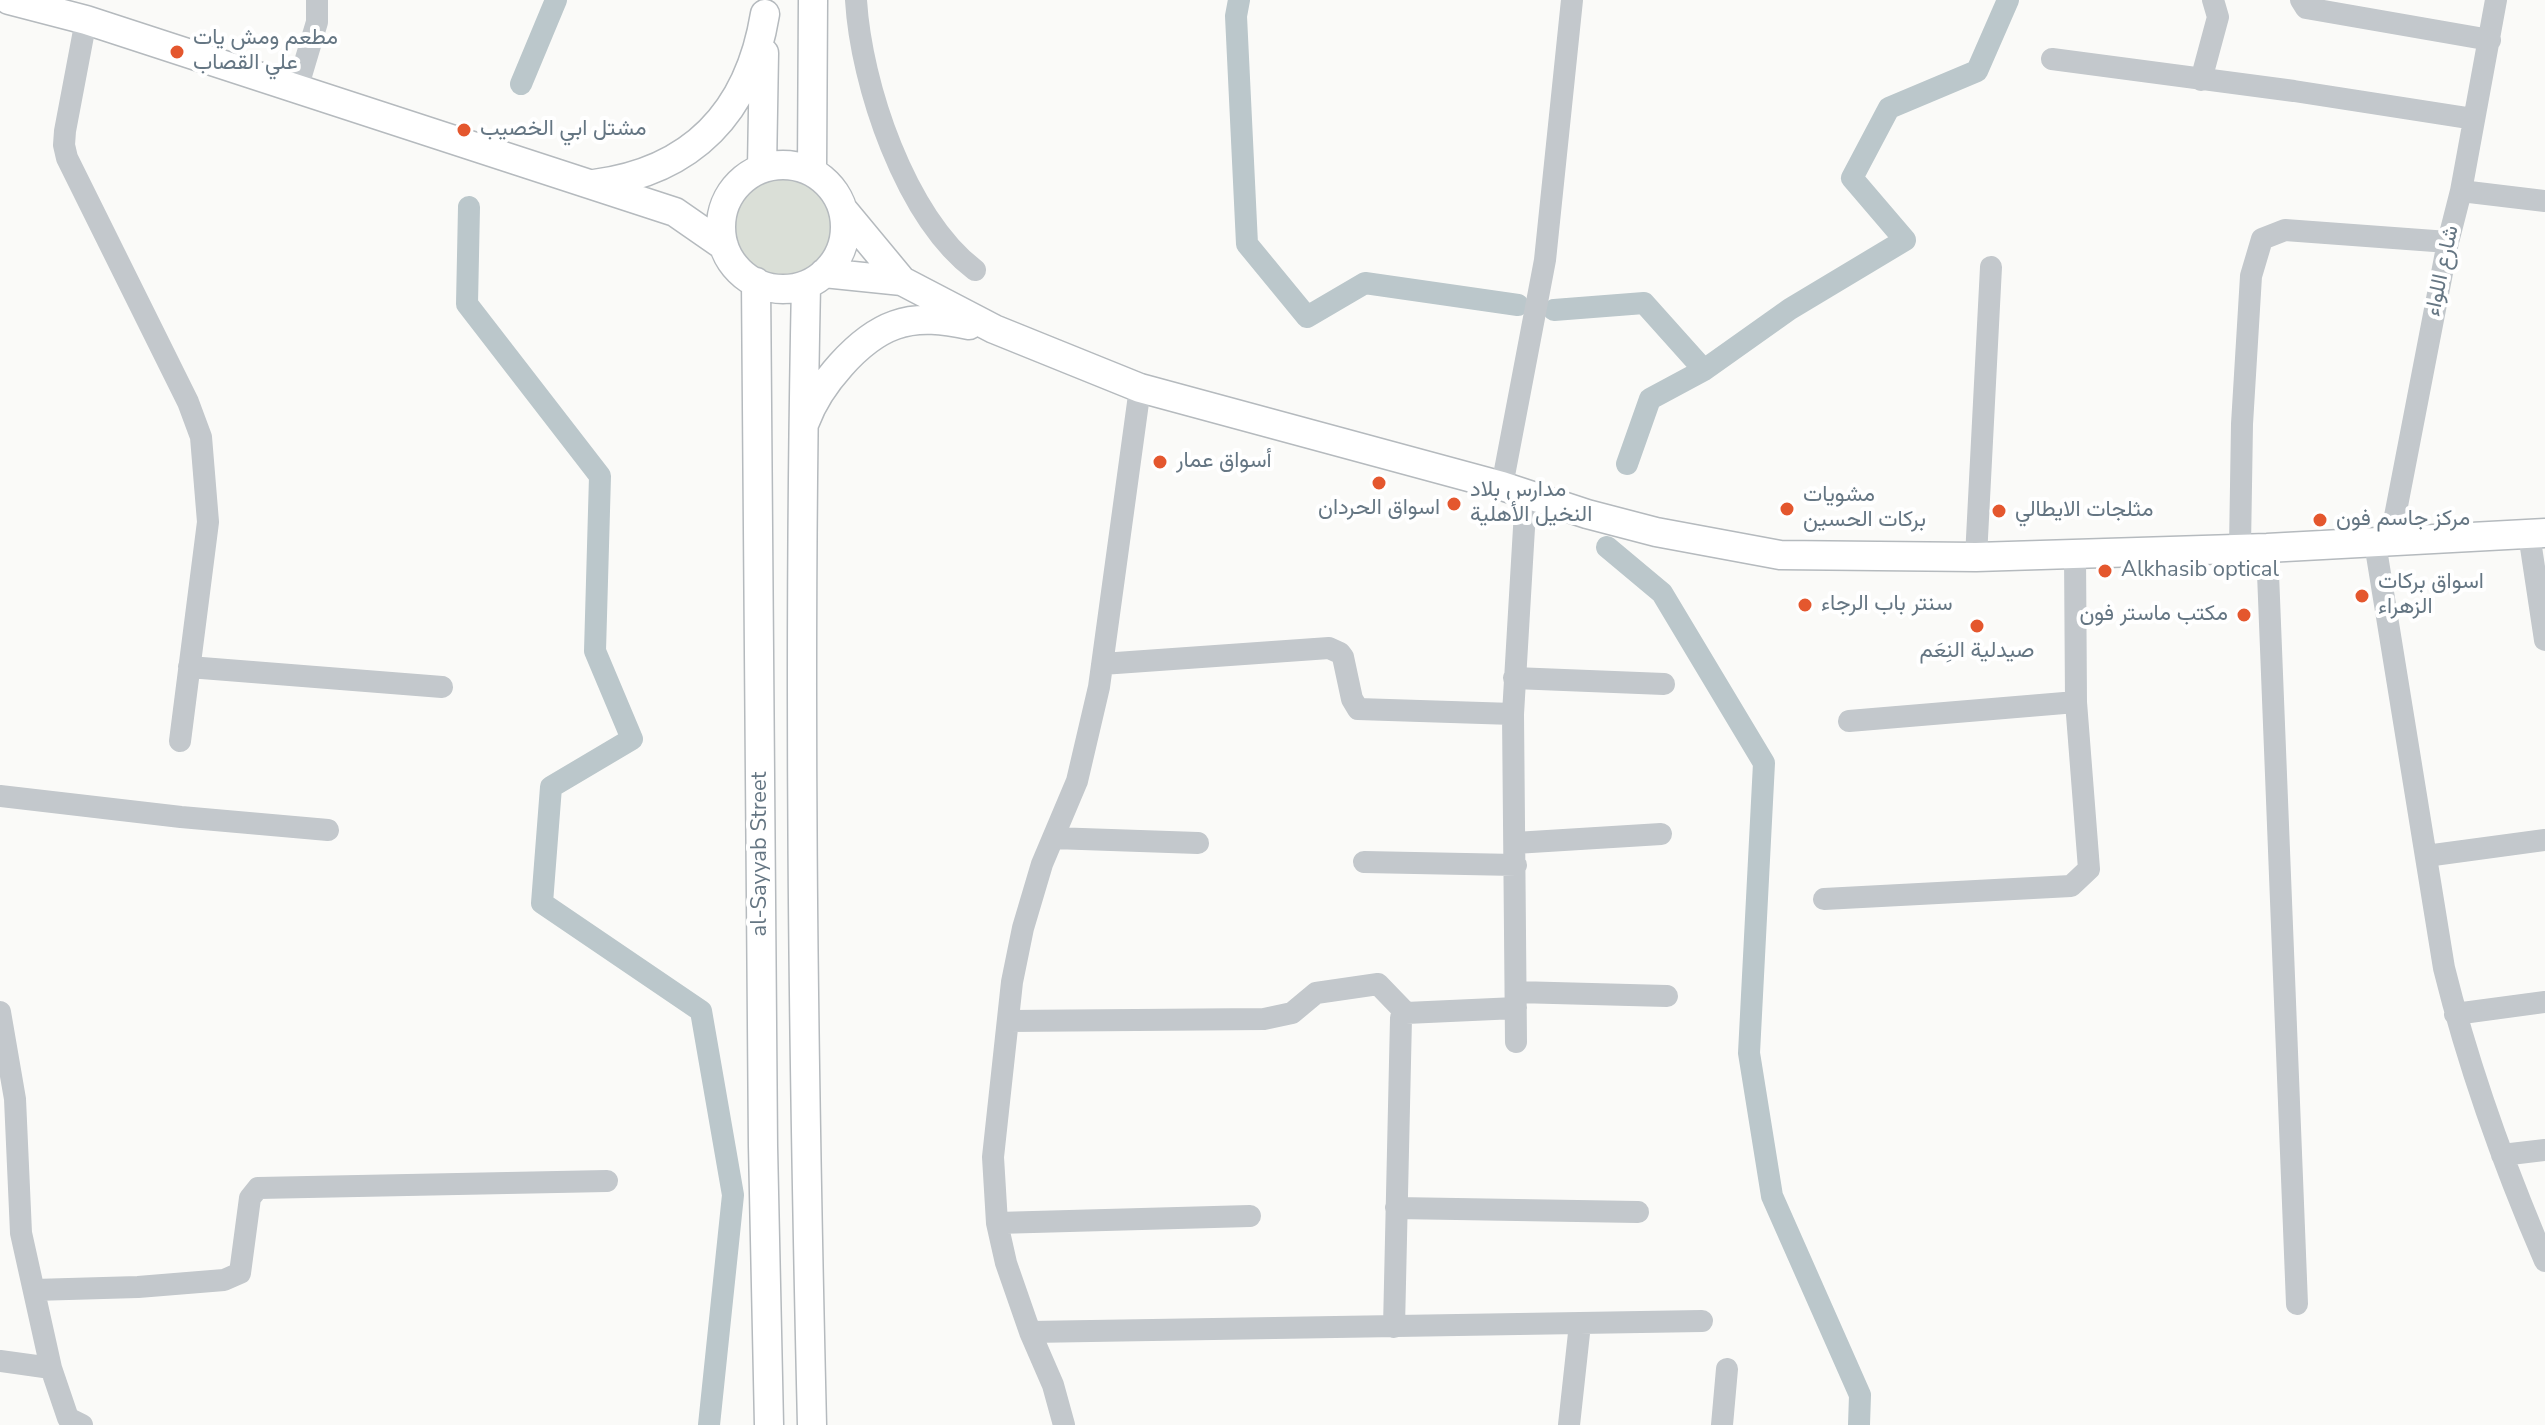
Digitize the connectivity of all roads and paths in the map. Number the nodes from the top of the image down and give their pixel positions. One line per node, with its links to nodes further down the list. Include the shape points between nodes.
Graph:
1 (9, 0): 10 (main road)
2 (317, 0): 14 (street, via 317,22)
3 (813, 0): 17 (main road)
4 (856, 0): 27 (street, via 867,74 903,174 936,227)
5 (1572, 0): 34 (street)
6 (2213, 0): 13 (street, via 2218,17)
7 (2301, 0): 11 (street, via 2306,8)
8 (2496, 0): 11 (street, شارع اللواء)
9 (766, 7): 16 (main road); 18 (main road, via 760,47 748,78 710,133 654,170)
10 (86, 20): 14 (main road); 42 (street, via 65,131 67,158 188,402 204,453 208,522)
11 (2490, 40): 15 (street, شارع اللواء)
12 (2052, 59): 13 (street)
13 (2201, 80): 15 (street)
14 (297, 89): 18 (main road)
15 (2474, 119): 19 (street, شارع اللواء)
16 (762, 168): 17 (main road, via 796,166); 20 (main road, via 748,175)
17 (812, 171): 22 (main road, via 837,195)
18 (589, 184): 23 (main road)
19 (2461, 191): 21 (street); 24 (street, شارع اللواء)
20 (728, 198): 23 (main road); 25 (main road, via 722,214)
21 (2545, 201)
22 (844, 211): 28 (main road, via 843,245); 29 (main road)
23 (675, 212): 25 (main road)
24 (2448, 242): 36 (street, شارع اللواء); 37 (street, via 2285,230 2262,239 2251,276 2242,424)
25 (724, 246): 30 (main road, via 737,267)
26 (1991, 267): 39 (street)
27 (975, 270)
28 (815, 279): 29 (main road); 30 (main road, via 781,289); 33 (main road, al-Sayyab Street)
29 (902, 281): 31 (main road)
30 (756, 282): 86 (main road, al-Sayyab Street)
31 (994, 329): 32 (main road); 33 (main road, via 939,319 895,325 836,370)
32 (1140, 388): 34 (main road); 41 (street)
33 (803, 431): 87 (main road, al-Sayyab Street, via 803,888)
34 (1514, 490): 39 (main road, via 1656,532 1780,555); 43 (street)
35 (2537, 533): 36 (main road); 40 (street)
36 (2382, 542): 37 (main road); 57 (street)
37 (2253, 548): 38 (main road); 77 (street)
38 (2075, 553): 39 (main road); 46 (street)
39 (1976, 557)
40 (2545, 640)
41 (1102, 664): 47 (street, via 1329,648 1343,657 1358,709); 53 (street, via 1077,781)
42 (189, 667): 45 (street); 49 (street)
43 (1514, 678): 44 (street); 47 (street)
44 (1664, 684)
45 (442, 687)
46 (2076, 702): 48 (street); 59 (street, via 2089,869 2071,886)
47 (1513, 714): 56 (street)
48 (1849, 721)
49 (180, 741)
50 (0, 796): 51 (street)
51 (328, 830)
52 (1661, 834): 56 (street)
53 (1053, 838): 55 (street); 66 (street, via 1023,928)
54 (2545, 840): 57 (street)
55 (1198, 843)
56 (1516, 854): 58 (street); 61 (street)
57 (2426, 856): 65 (street)
58 (1364, 862)
59 (1824, 899)
60 (1667, 996): 61 (street)
61 (1516, 1000): 64 (street); 67 (street)
62 (2545, 1002): 65 (street)
63 (0, 1012): 76 (street, via 15,1099 21,1233)
64 (1406, 1013): 66 (street, via 1378,984 1316,993 1292,1013 1264,1019); 71 (street, via 1401,1018)
65 (2455, 1014): 69 (street)
66 (1008, 1021): 74 (street, via 993,1157)
67 (1516, 1042)
68 (2545, 1150): 69 (street)
69 (2502, 1155): 75 (street)
70 (607, 1181): 76 (street, via 258,1188 250,1198 240,1273 224,1280)
71 (1396, 1208): 72 (street); 80 (street)
72 (1638, 1212)
73 (1250, 1216): 74 (street)
74 (997, 1223): 81 (street)
75 (2545, 1261)
76 (34, 1290): 83 (street)
77 (2297, 1304)
78 (1702, 1321): 79 (street)
79 (1580, 1324): 80 (street); 89 (street)
80 (1394, 1327): 81 (street)
81 (1030, 1332): 88 (street)
82 (0, 1361): 83 (street)
83 (51, 1368): 85 (street, via 68,1418)
84 (1727, 1369): 90 (street)
85 (82, 1425)
86 (769, 1425)
87 (812, 1425)
88 (1064, 1425)
89 (1569, 1425)
90 (1722, 1425)

